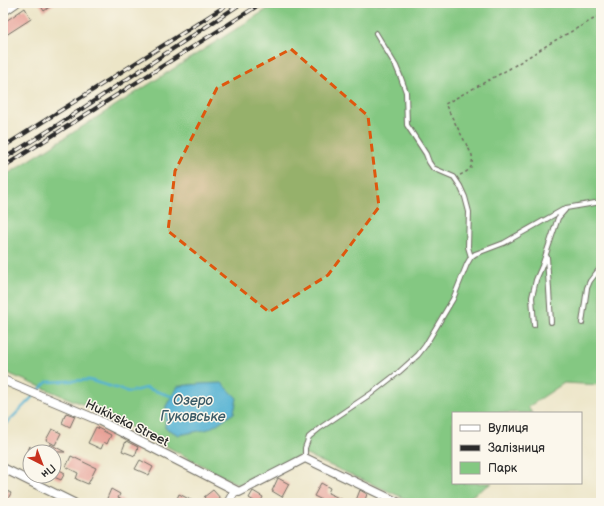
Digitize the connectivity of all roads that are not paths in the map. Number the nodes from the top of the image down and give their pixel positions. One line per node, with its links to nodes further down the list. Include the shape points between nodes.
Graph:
1 (16, 3): 2 (street)
2 (3, 12)
3 (376, 33): 7 (lane, via 396,66 406,92 407,125 433,168 454,177 460,186 468,212 468,247)
4 (601, 202): 5 (lane)
5 (566, 208): 6 (lane, via 558,218); 7 (lane)
6 (547, 254): 9 (lane); 11 (lane, via 536,280 532,298)
7 (471, 258): 13 (lane, via 453,299 422,350 372,393 309,437)
8 (601, 267): 10 (lane, via 587,288)
9 (551, 322)
10 (582, 322)
11 (534, 325)
12 (3, 380): 15 (street, Hukivska Street, via 98,420)
13 (304, 458): 15 (street); 18 (street)
14 (3, 468): 16 (street)
15 (237, 491): 17 (street)
16 (74, 503)
17 (228, 503)
18 (399, 503)

